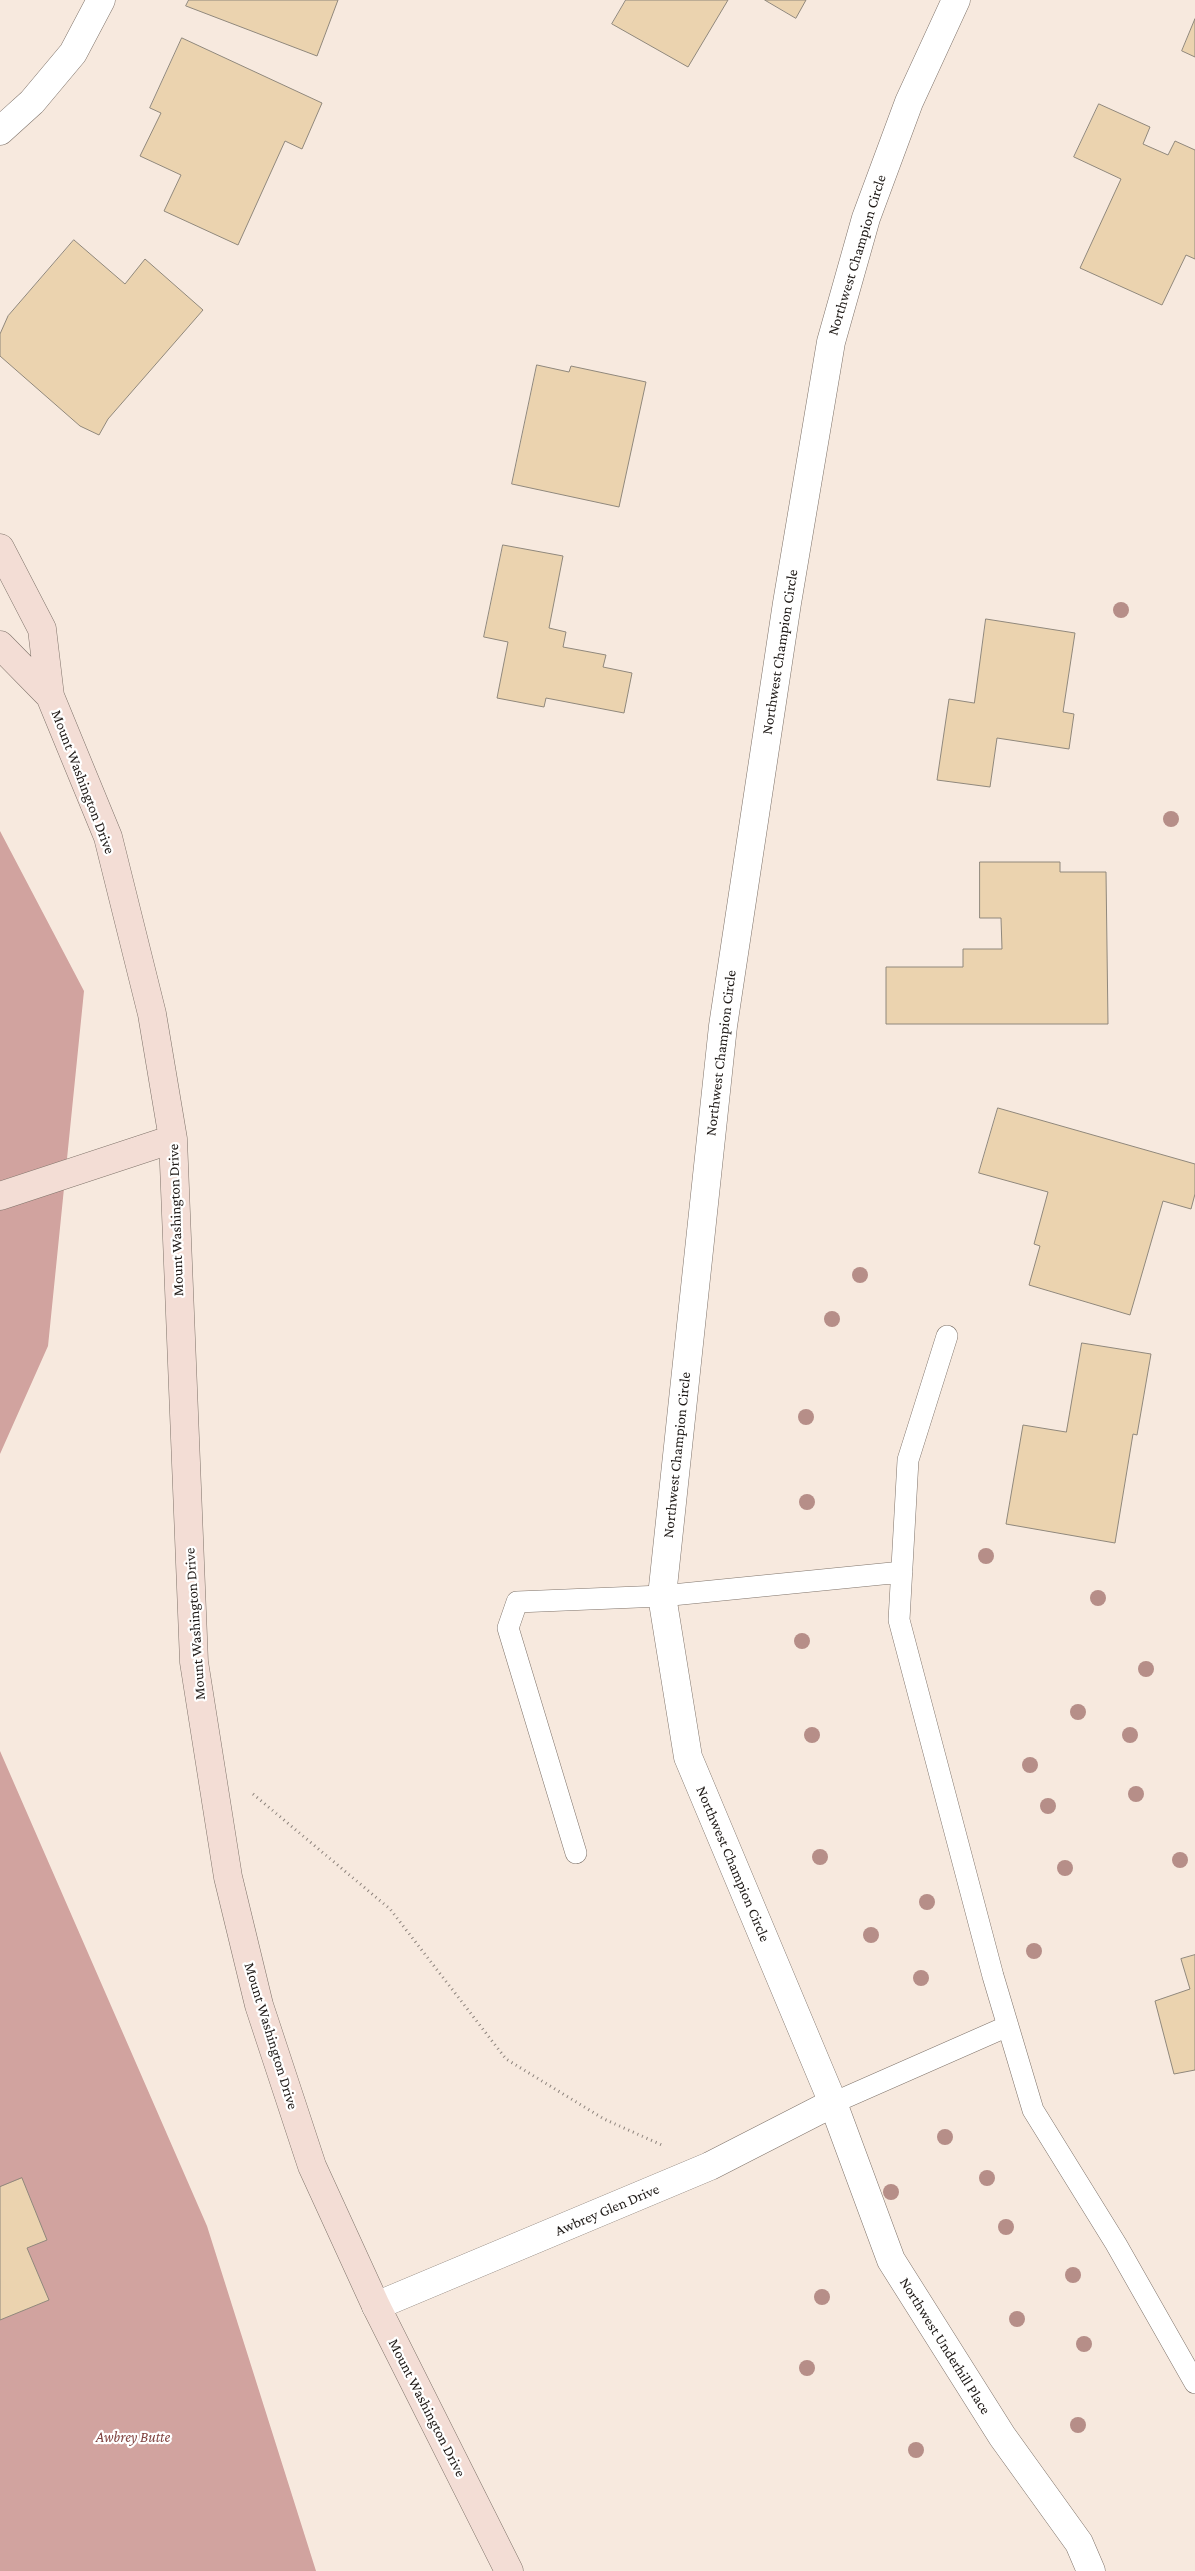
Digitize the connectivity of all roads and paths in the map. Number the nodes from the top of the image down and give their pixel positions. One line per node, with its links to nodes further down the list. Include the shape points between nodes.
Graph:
1 (101, 0): 3 (street, via 73,53 32,102)
2 (956, 0): 11 (street, Northwest Champion Circle, via 909,102 866,218 831,342 787,603 723,1026)
3 (0, 131)
4 (0, 548): 6 (main road, Mount Washington Drive, via 42,629)
5 (0, 645): 6 (main road, Mount Washington Drive)
6 (50, 696): 7 (main road, Mount Washington Drive, via 108,837 152,1014)
7 (173, 1139): 8 (main road); 17 (main road, Mount Washington Drive, via 194,1662 228,1876 259,2005 312,2166)
8 (0, 1196)
9 (947, 1336): 10 (lane, via 908,1460)
10 (902, 1572): 11 (lane); 14 (lane, via 900,1620)
11 (662, 1596): 13 (lane, via 517,1602 508,1628); 15 (street, Northwest Champion Circle, via 688,1757)
12 (253, 1793): 16 (path, via 390,1909 506,2059 604,2119)
13 (576, 1853)
14 (1008, 2026): 15 (lane); 18 (lane, via 1033,2110 1116,2244)
15 (833, 2103): 16 (street, Awbrey Glen Drive); 20 (street, Northwest Underhill Place, via 891,2260 1002,2436 1079,2543)
16 (710, 2166): 17 (street, Awbrey Glen Drive)
17 (376, 2306): 19 (main road, Mount Washington Drive)
18 (1195, 2383)
19 (509, 2571)
20 (1091, 2571)

